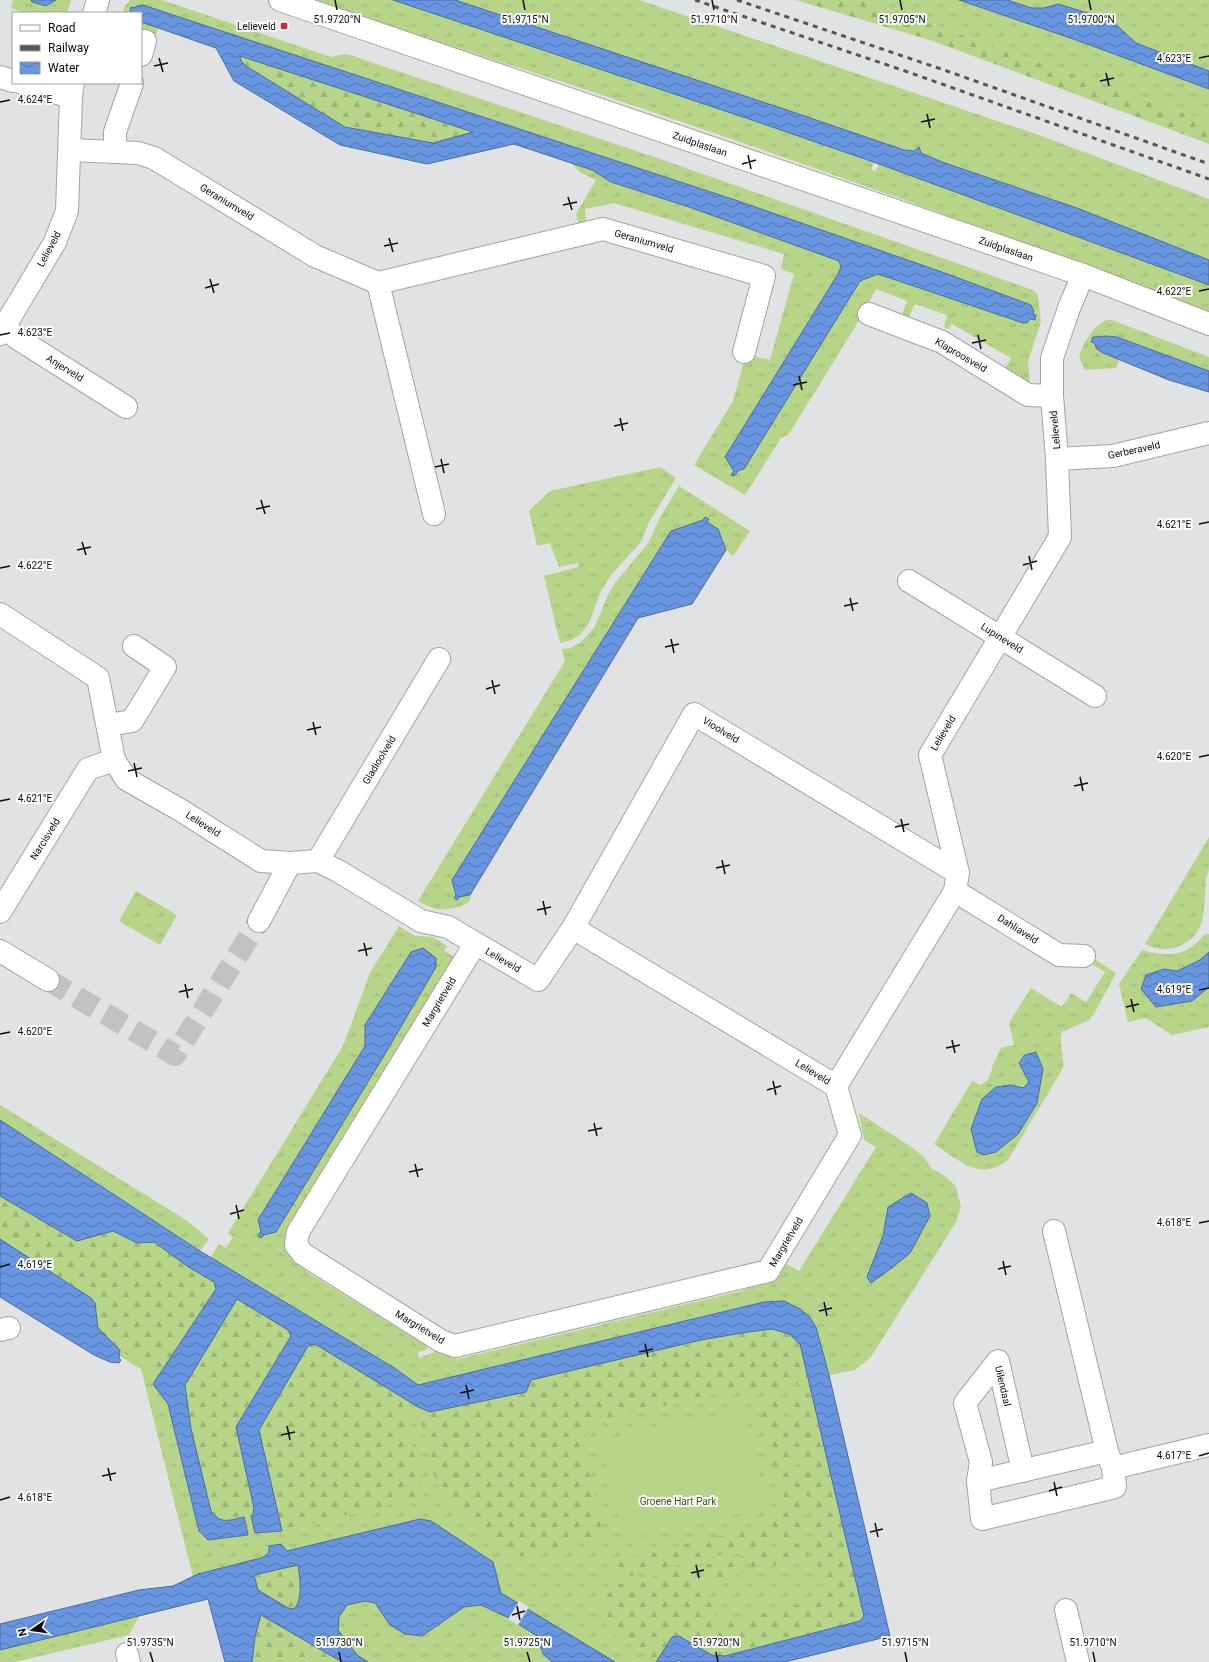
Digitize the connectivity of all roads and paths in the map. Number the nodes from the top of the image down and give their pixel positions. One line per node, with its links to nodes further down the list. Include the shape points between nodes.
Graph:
1 (98, 0): 3 (street)
2 (280, 0): 11 (street, Zuidplaslaan)
3 (94, 12)
4 (0, 77): 5 (street)
5 (12, 81)
6 (29, 84): 8 (street)
7 (132, 84): 10 (street, via 115,132)
8 (72, 90): 9 (street, Lelieveld)
9 (70, 150): 10 (street, Geraniumveld); 15 (street, Lelieveld, via 66,211 62,224 55,242)
10 (115, 152): 12 (street, Geraniumveld, via 138,153 154,158 315,256)
11 (1083, 275): 14 (street, Zuidplaslaan); 17 (street, Lelieveld, via 1052,358)
12 (378, 283): 16 (street, Geraniumveld, via 603,229 764,276); 21 (street)
13 (869, 314): 17 (street, Klaproosveld, via 942,342 1028,394)
14 (1209, 324)
15 (1, 329): 18 (street, Anjerveld)
16 (744, 352)
17 (1052, 396): 20 (street, Lelieveld)
18 (126, 407)
19 (1209, 433): 20 (street, Gerberaveld, via 1112,456)
20 (1057, 459): 24 (street, Lelieveld, via 1060,536)
21 (434, 514)
22 (909, 581): 24 (street, Lupineveld)
23 (0, 614): 28 (street, Lelieveld, via 98,678)
24 (1001, 637): 27 (street, Lupineveld); 32 (street, Lelieveld, via 930,756)
25 (134, 646): 28 (street, via 165,666 132,720)
26 (439, 659): 30 (street, Gladioolveld)
27 (1095, 696)
28 (108, 725): 29 (street, Lelieveld)
29 (114, 760): 31 (street, Lelieveld, via 126,779 261,861); 33 (street, Narcisveld, via 88,769)
30 (318, 861): 31 (street, Lelieveld); 36 (street, Lelieveld, via 421,921 448,927)
31 (290, 863): 34 (street)
32 (957, 882): 35 (street, Vioolveld, via 694,714); 38 (street, Dahliaveld, via 1059,955); 40 (street, Lelieveld)
33 (0, 912)
34 (259, 921)
35 (573, 928): 36 (street, Lelieveld, via 538,980); 40 (street, Lelieveld)
36 (475, 944): 40 (street, Margrietveld, via 298,1232 296,1245 303,1254 441,1341 455,1346 768,1271 850,1135)
37 (0, 951): 39 (street)
38 (1084, 956)
39 (48, 980)
40 (836, 1086)
41 (1054, 1231): 43 (street, Uilendaal)
42 (1209, 1445): 43 (street)
43 (1110, 1460): 44 (street); 45 (street, Uilendaal, via 1115,1487 982,1519)
44 (1023, 1470): 45 (street); 45 (street, Uilendaal, via 998,1361 965,1403 980,1462)
45 (978, 1481)
46 (1066, 1610): 47 (street)
47 (1078, 1662)

